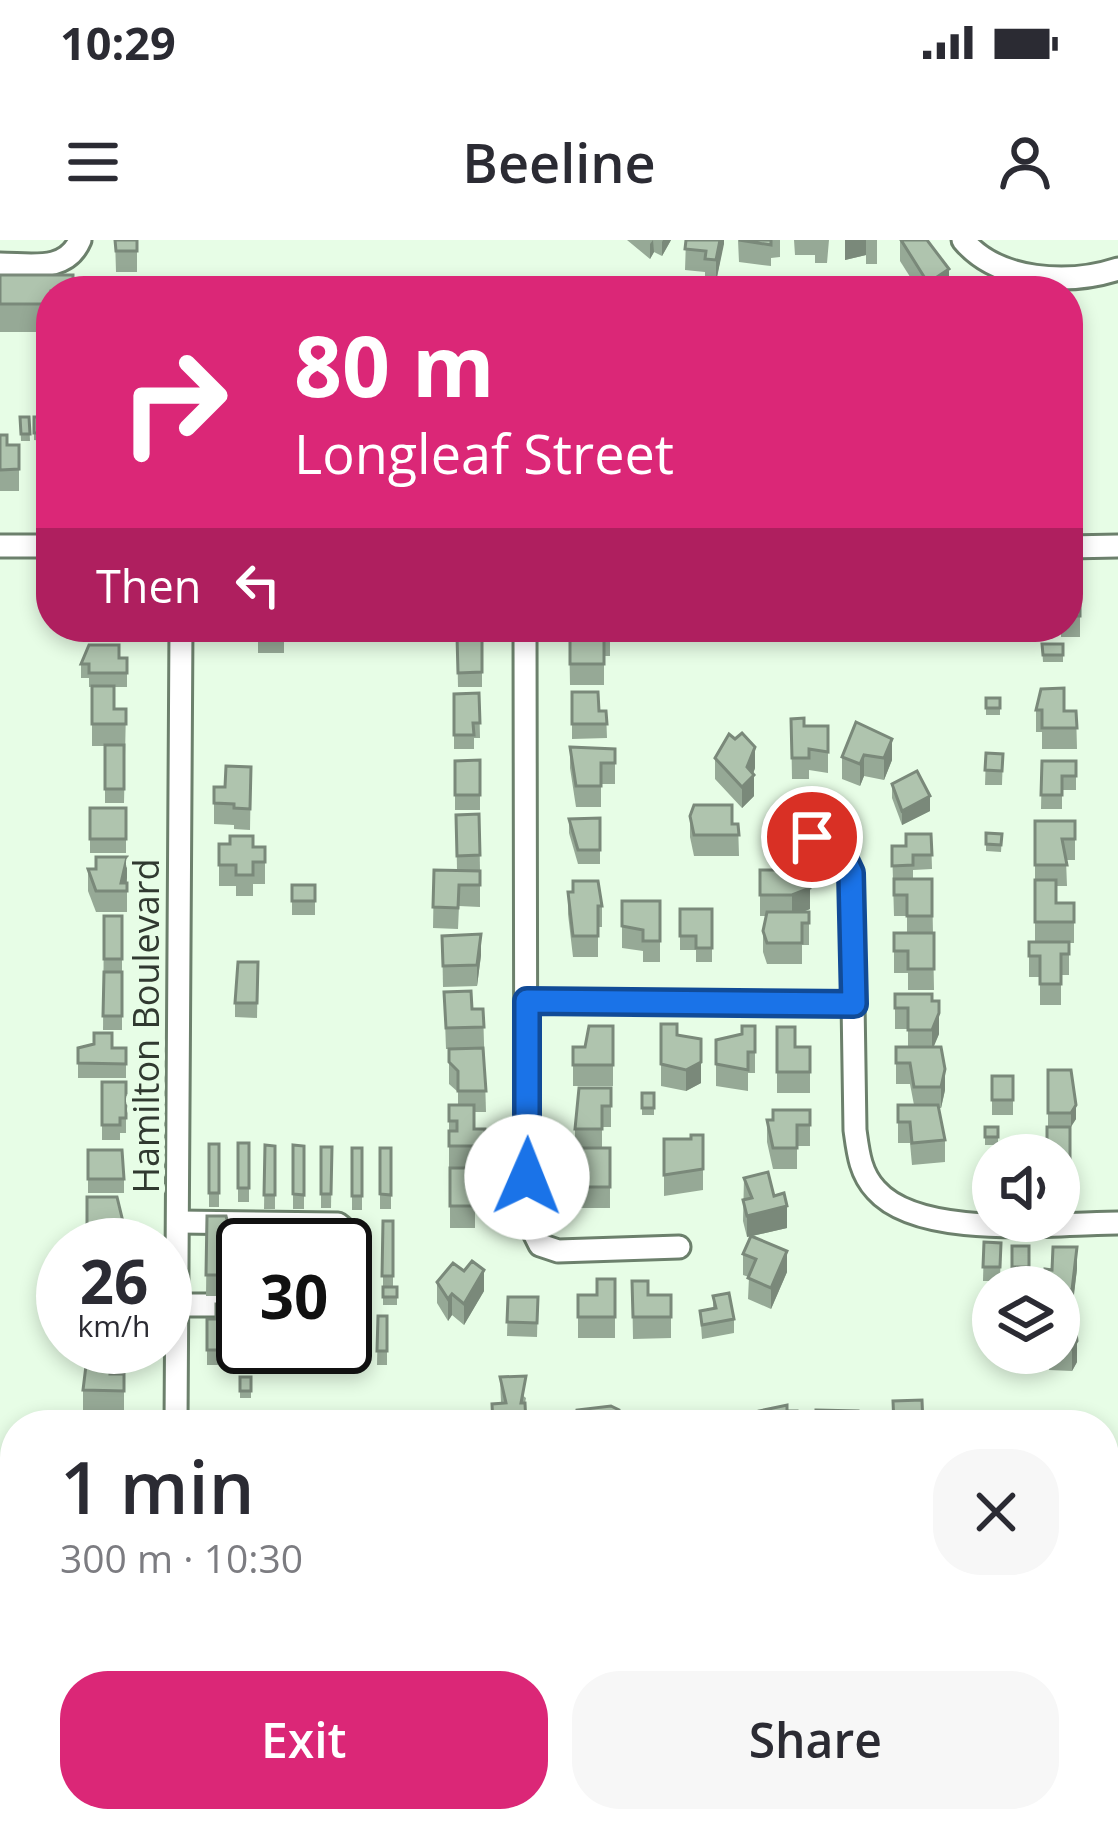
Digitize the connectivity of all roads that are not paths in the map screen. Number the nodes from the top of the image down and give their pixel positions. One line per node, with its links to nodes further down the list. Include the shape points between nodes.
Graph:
1 (80, 240): 4 (street, via 61,262)
2 (964, 240): 6 (street, via 1000,270)
3 (980, 240): 5 (street, via 1023,263)
4 (0, 264)
5 (1118, 268): 7 (street)
6 (1081, 276)
7 (1083, 276)
8 (1118, 546): 11 (street)
9 (0, 547): 10 (street)
10 (36, 547)
11 (1083, 547)
12 (181, 642): 17 (street, Hamilton Boulevard)
13 (525, 642): 15 (street)
14 (812, 837): 16 (street, via 843,856 851,873)
15 (527, 1001): 16 (street); 19 (street, via 526,1217 540,1245 583,1254)
16 (854, 1004): 18 (street, via 861,1167 893,1205 965,1222)
17 (178, 1218)
18 (1118, 1222)
19 (680, 1247)
20 (177, 1374): 21 (street, Hamilton Boulevard)
21 (176, 1410)

